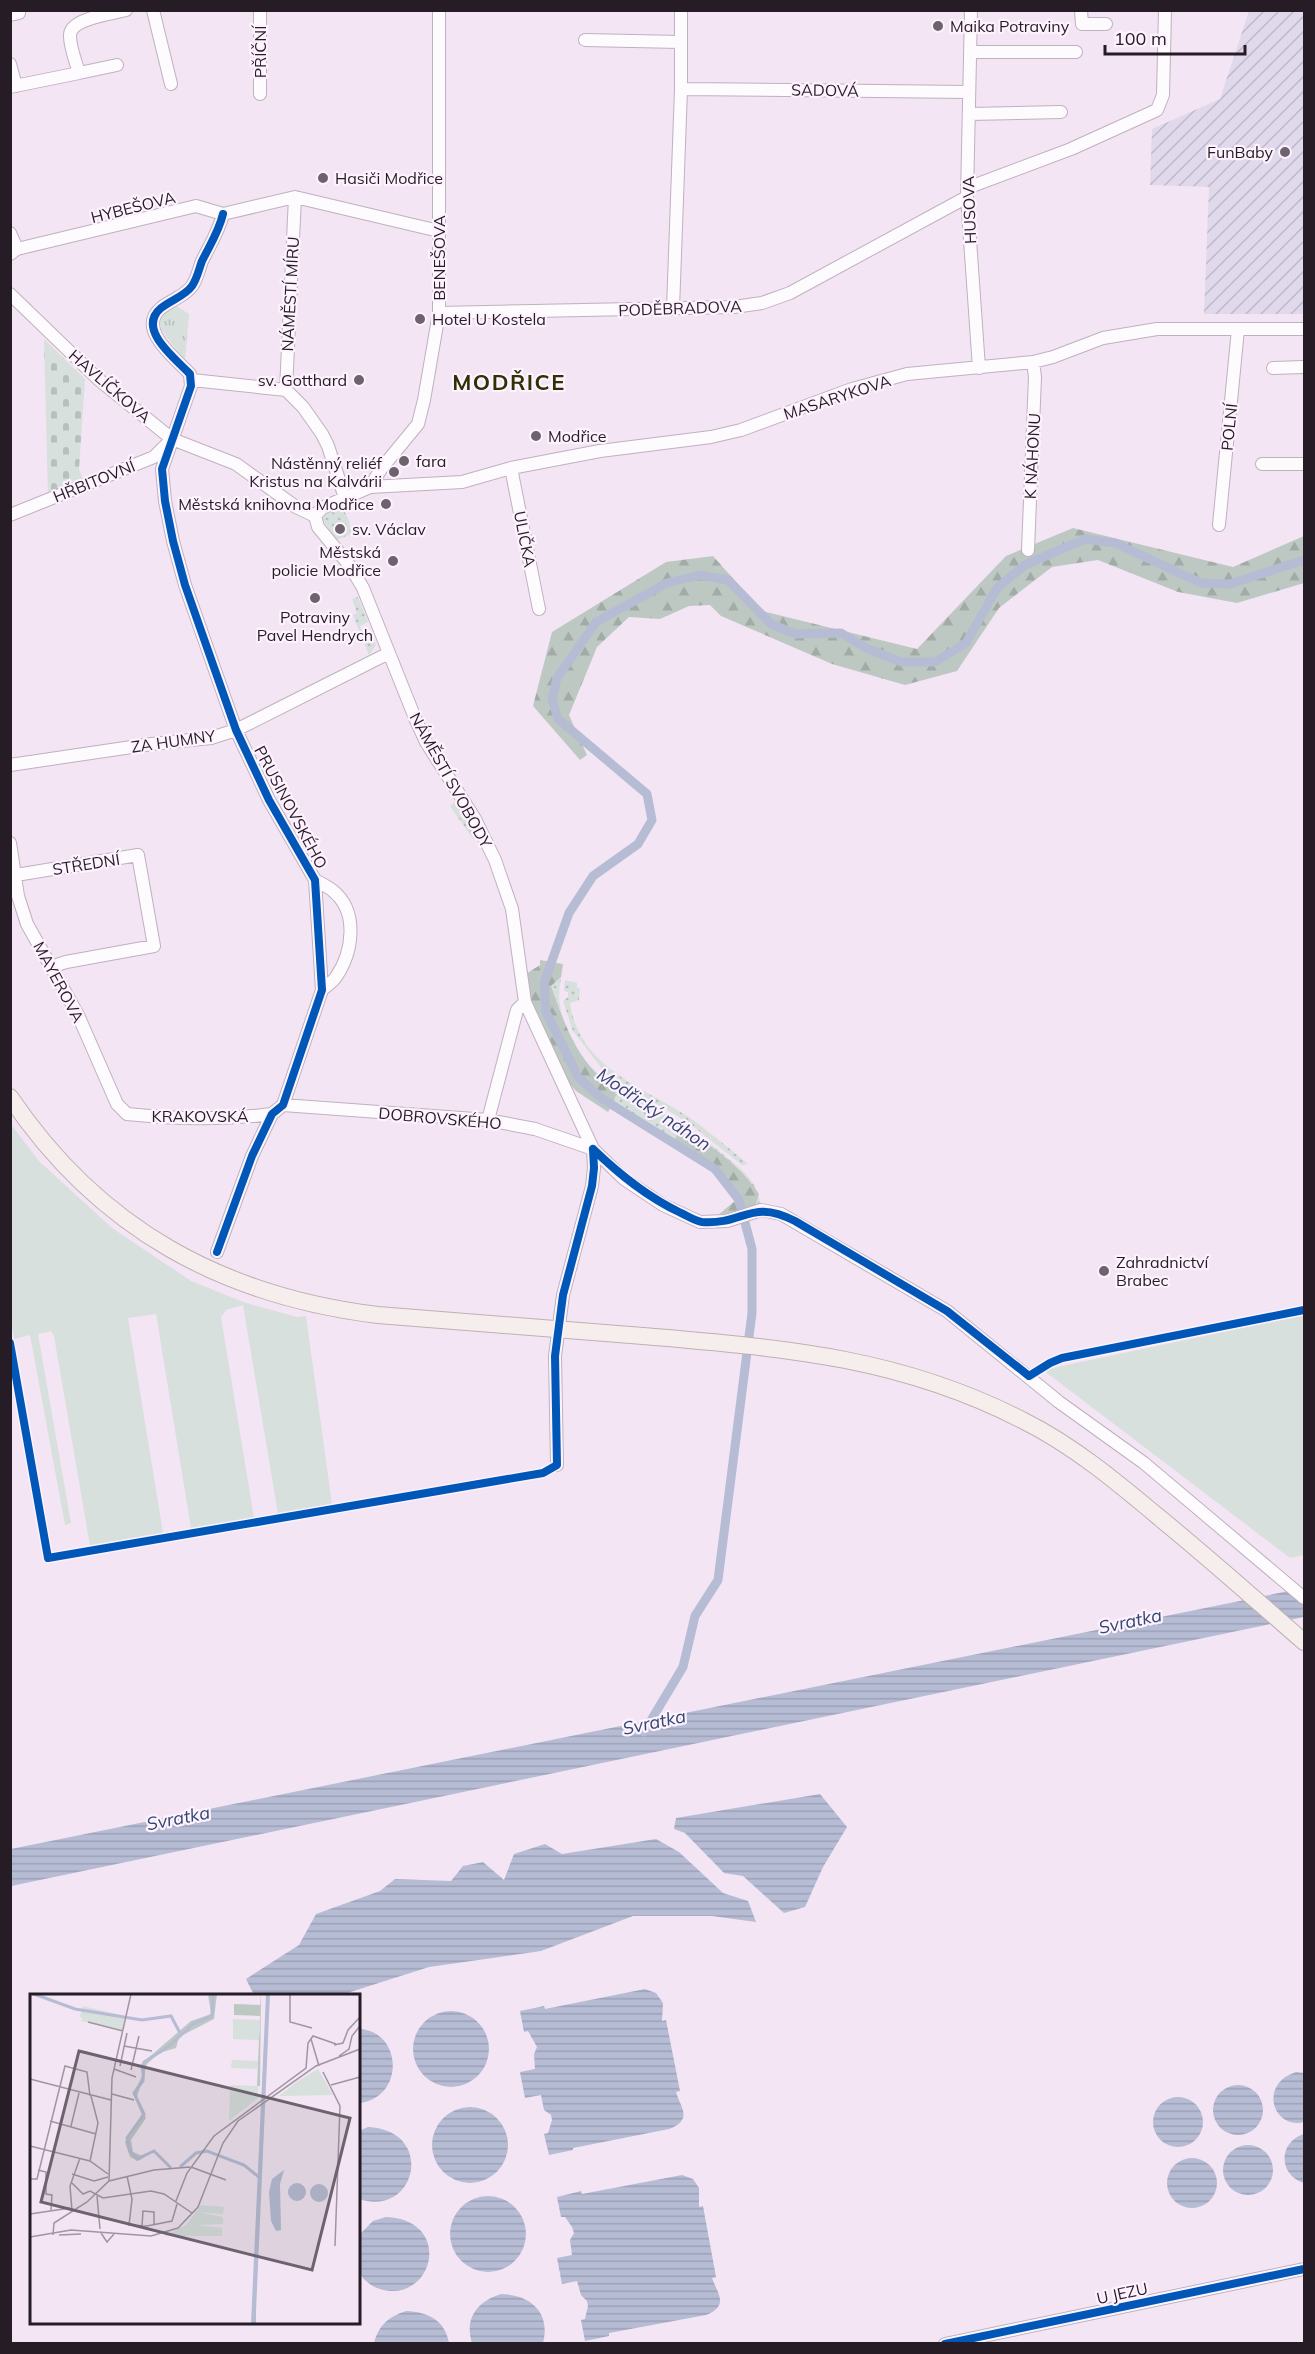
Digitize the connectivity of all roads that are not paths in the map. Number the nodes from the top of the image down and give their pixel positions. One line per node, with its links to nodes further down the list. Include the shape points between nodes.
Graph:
1 (126, 10): 16 (street, via 78,23 71,29)
2 (153, 10): 17 (street)
3 (260, 10): 21 (street, PŘÍČNÍ)
4 (439, 10): 27 (street, BENEŠOVA)
5 (681, 10): 11 (street)
6 (971, 10): 12 (street, HUSOVA)
7 (1081, 10): 9 (street, via 1082,24)
8 (1165, 10): 24 (street, PODĚBRADOVA, via 1163,95 1157,110)
9 (1106, 24)
10 (585, 40): 11 (street)
11 (680, 42): 19 (street)
12 (970, 52): 13 (street); 20 (street, HUSOVA)
13 (1076, 52)
14 (10, 64): 18 (street)
15 (117, 65): 16 (street)
16 (79, 73): 18 (street)
17 (171, 84)
18 (13, 87)
19 (681, 89): 20 (street, SADOVÁ); 31 (street)
20 (969, 92): 23 (street, HUSOVA)
21 (260, 94)
22 (1061, 112): 23 (street)
23 (969, 114): 24 (street, HUSOVA)
24 (967, 193): 31 (street, PODĚBRADOVA, via 790,292 762,303); 37 (street, HUSOVA)
25 (295, 198): 26 (street, HYBEŠOVA); 27 (street, HYBEŠOVA); 40 (street, NÁMĚSTÍ MÍRU)
26 (223, 214): 29 (street, HYBEŠOVA, via 196,206); 39 (street, via 193,285 161,308 152,323 154,332)
27 (439, 231): 32 (street, BENEŠOVA)
28 (10, 232): 29 (street)
29 (14, 252)
30 (10, 294): 41 (street, HAVLÍČKOVA, via 98,379)
31 (673, 309): 32 (street, PODĚBRADOVA)
32 (439, 313): 45 (street, BENEŠOVA, via 418,424)
33 (1238, 329): 34 (street, MASARYKOVA); 35 (street, MASARYKOVA, via 1156,330 1103,338); 49 (street, POLNÍ)
34 (1305, 329)
35 (1034, 362): 37 (street, MASARYKOVA); 50 (street, K NÁHONU)
36 (1305, 367): 38 (street)
37 (980, 368): 44 (street, MASARYKOVA, via 907,374 711,437)
38 (1273, 368)
39 (192, 380): 40 (street); 41 (street, PRUSINOVSKÉHO)
40 (286, 390): 46 (street, via 303,407 328,446)
41 (172, 439): 47 (street, HŘBITOVNÍ, via 154,457); 48 (street, HAVLÍČKOVA, via 236,464); 53 (street, PRUSINOVSKÉHO, via 162,469 173,541)
42 (1262, 464): 43 (street)
43 (1305, 464)
44 (511, 468): 45 (street, MASARYKOVA, via 462,482); 51 (street, ULIČKA)
45 (370, 488): 46 (street)
46 (345, 498): 48 (street, via 322,508)
47 (10, 514)
48 (315, 516): 52 (street, NÁMĚSTÍ SVOBODY, via 318,527 363,588)
49 (1219, 525)
50 (1028, 550)
51 (538, 609)
52 (389, 653): 53 (street, ZA HUMNY); 60 (street, NÁMĚSTÍ SVOBODY, via 426,742 475,819 495,860 512,909)
53 (236, 730): 54 (street, ZA HUMNY, via 211,738); 57 (street, PRUSINOVSKÉHO, via 269,800)
54 (10, 765)
55 (10, 843): 56 (street, MAYEROVA)
56 (16, 875): 58 (street, MAYEROVA, via 22,911); 58 (street, STŘEDNÍ, via 138,855 154,946)
57 (315, 880): 59 (street, PRUSINOVSKÉHO); 59 (street, PRUSINOVSKÉHO, via 342,901 352,927 349,948 336,979)
58 (51, 967): 63 (street, MAYEROVA, via 78,1015 117,1104)
59 (322, 990): 62 (street, PRUSINOVSKÉHO)
60 (525, 1002): 65 (street, via 517,1010); 66 (street, NÁMĚSTÍ SVOBODY)
61 (10, 1097): 68 (main road, via 40,1138 94,1194 141,1231 217,1274 279,1297 330,1309)
62 (283, 1105): 64 (street); 65 (street, DOBROVSKÉHO)
63 (127, 1114): 64 (street, KRAKOVSKÁ)
64 (272, 1114): 67 (street, via 248,1165)
65 (488, 1120): 66 (street, DOBROVSKÉHO, via 535,1129)
66 (593, 1149): 68 (street, via 592,1186 563,1295); 70 (street, via 624,1179 663,1205 700,1222 727,1221 767,1210 782,1214 947,1311 1077,1416 1144,1463)
67 (217, 1252)
68 (558, 1329): 69 (street); 71 (main road, via 829,1356 896,1370 979,1400 1026,1422 1104,1473)
69 (557, 1465)
70 (1305, 1598)
71 (1304, 1641)
72 (1305, 2269): 73 (street, U JEZU)
73 (945, 2343)

